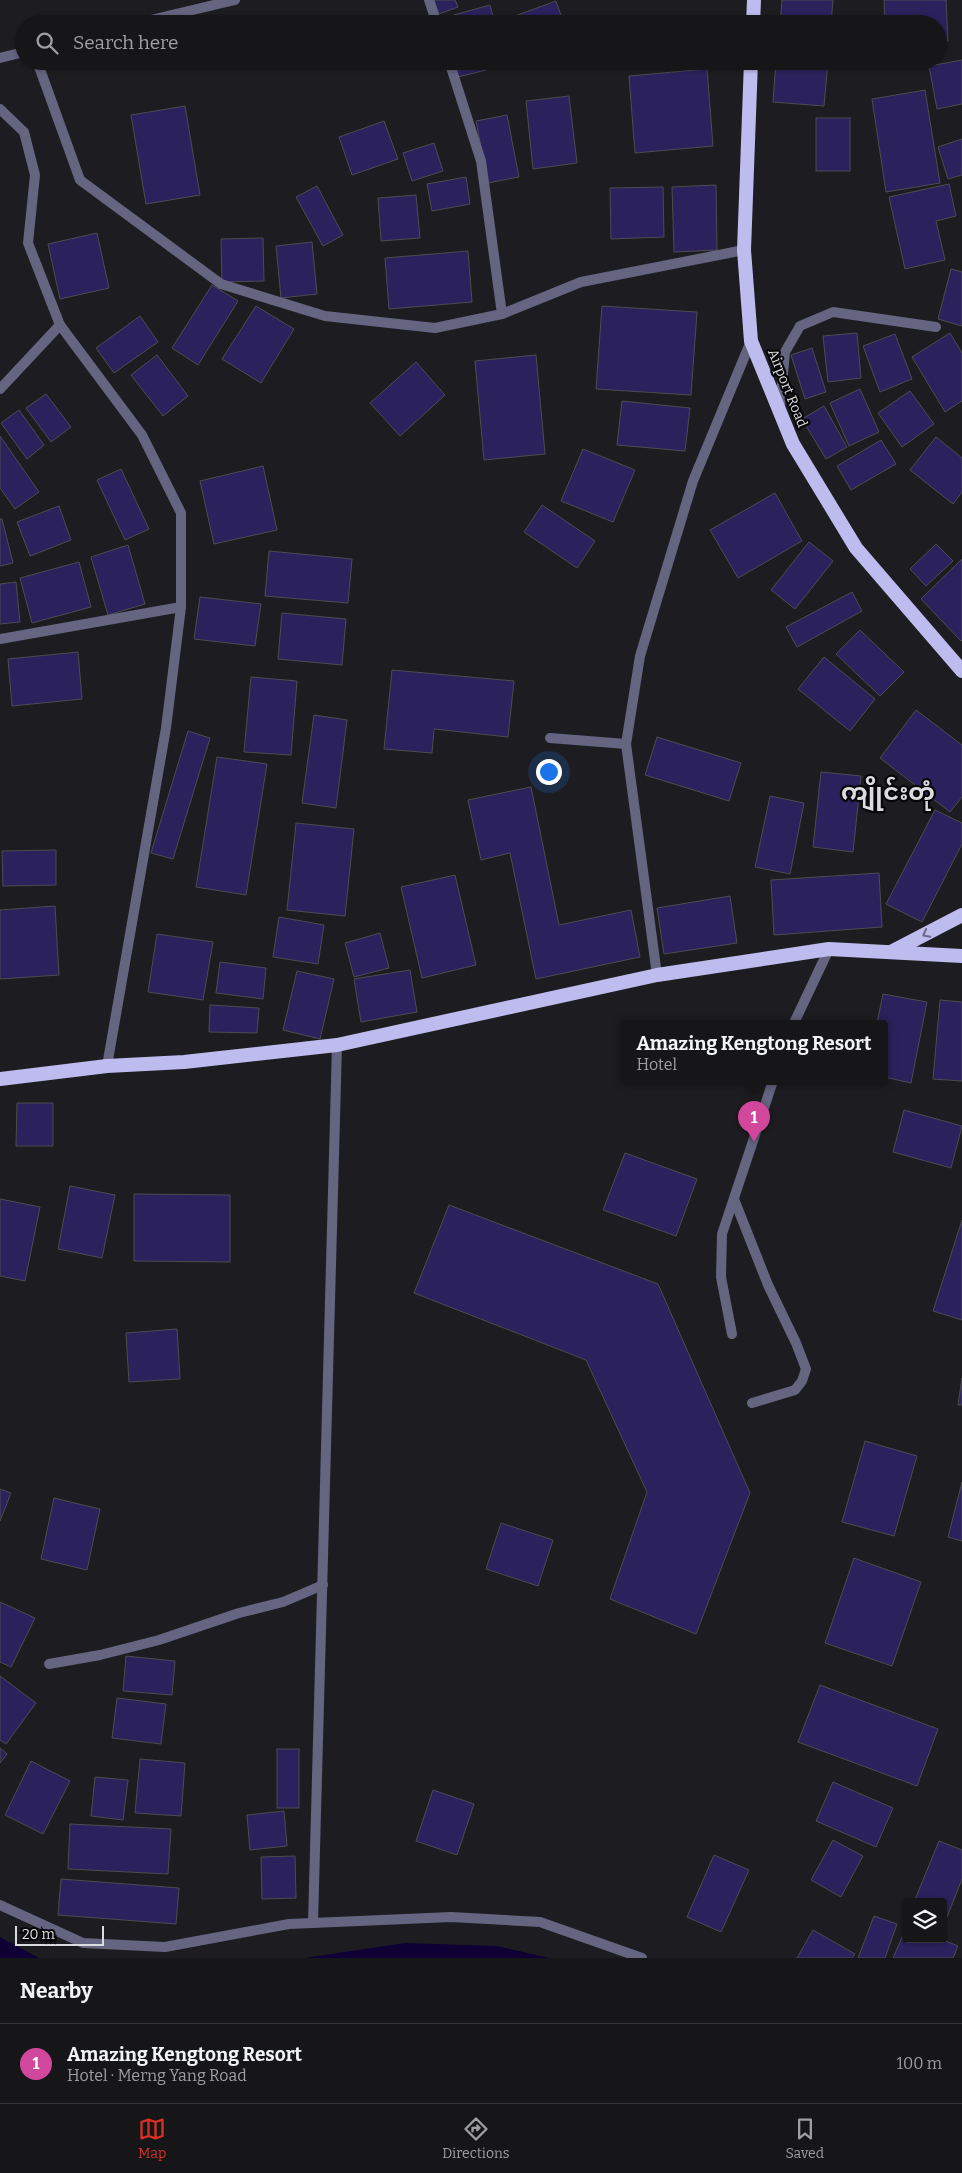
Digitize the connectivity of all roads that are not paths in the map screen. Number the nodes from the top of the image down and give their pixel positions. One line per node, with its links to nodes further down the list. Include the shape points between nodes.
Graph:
1 (235, 0): 4 (street)
2 (428, 0): 5 (street)
3 (754, 0): 6 (highway)
4 (172, 15)
5 (434, 15)
6 (753, 15)
7 (15, 54): 8 (street)
8 (0, 58)
9 (40, 70): 14 (street, via 80,180 222,284 325,316 435,328)
10 (452, 70): 14 (street, via 481,161)
11 (752, 70): 13 (highway, Airport Road)
12 (0, 110): 15 (street, via 24,132 35,175 28,243)
13 (744, 250): 14 (street, via 581,282); 17 (highway, Airport Road)
14 (502, 314)
15 (60, 325): 18 (street); 20 (street, via 142,435 181,513)
16 (936, 327): 19 (street, via 833,312 800,326 784,352)
17 (751, 340): 19 (highway, Airport Road); 24 (street, via 693,481 640,656)
18 (0, 389)
19 (779, 410): 22 (highway, Airport Road, via 793,444 856,548)
20 (181, 607): 21 (street); 32 (street, via 166,728)
21 (0, 639)
22 (962, 672)
23 (550, 738): 24 (street)
24 (626, 744): 29 (street)
25 (962, 915): 27 (highway, one-way to 27)
26 (829, 949): 27 (highway); 29 (highway); 30 (street)
27 (890, 952): 28 (highway)
28 (962, 956)
29 (657, 975): 31 (highway)
30 (795, 1020)
31 (337, 1044): 32 (highway, via 184,1062); 38 (street)
32 (107, 1066): 33 (highway)
33 (0, 1079)
34 (772, 1085): 35 (street)
35 (734, 1199): 36 (street, via 722,1234 721,1277); 37 (street, via 806,1369 795,1390)
36 (732, 1334)
37 (752, 1403)
38 (323, 1585): 39 (street, via 283,1602 159,1640); 41 (street)
39 (49, 1664)
40 (0, 1905): 41 (street, via 82,1943 166,1947)
41 (314, 1922): 42 (street, via 451,1917 540,1922)
42 (642, 1958)

